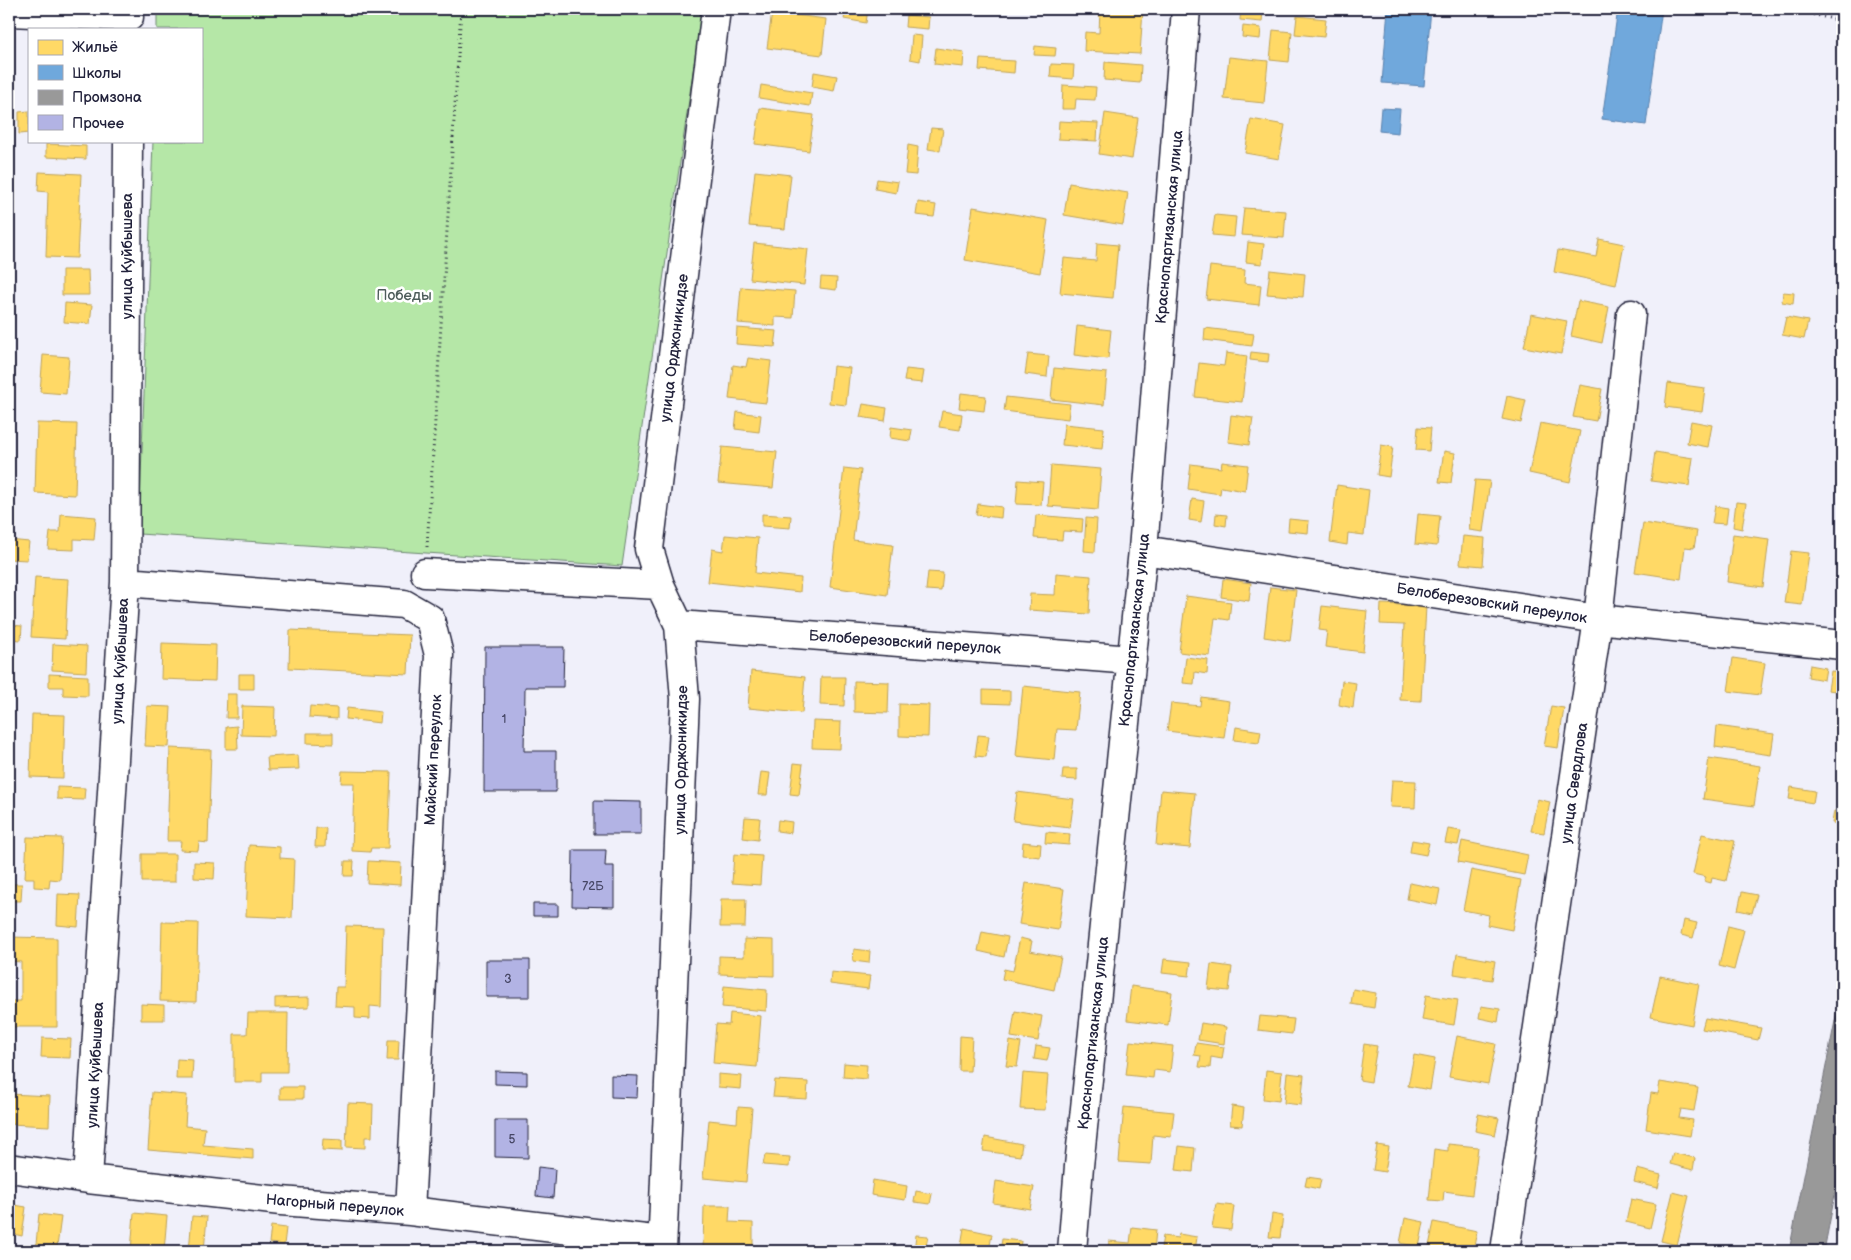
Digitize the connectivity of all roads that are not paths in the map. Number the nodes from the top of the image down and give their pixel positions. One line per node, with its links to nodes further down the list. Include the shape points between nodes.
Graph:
1 (716, 9): 10 (street, улица Орджоникидзе, via 649,549)
2 (1186, 9): 7 (street, Краснопартизанская улица)
3 (9, 12): 4 (street)
4 (129, 18)
5 (128, 142): 9 (street, улица Куйбышева)
6 (1631, 314): 11 (street, улица Свердлова)
7 (1143, 550): 11 (street, Белоберезовский переулок); 14 (street, Краснопартизанская улица)
8 (425, 573): 10 (street)
9 (124, 582): 16 (street, улица Куйбышева); 17 (street, Майский переулок, via 404,604 430,619 439,655)
10 (660, 585): 12 (street, улица Орджоникидзе)
11 (1598, 619): 13 (street, Белоберезовский переулок); 20 (street, улица Свердлова)
12 (679, 625): 14 (street, Белоберезовский переулок); 18 (street, улица Орджоникидзе, via 685,699)
13 (1842, 645)
14 (1132, 660): 19 (street, Краснопартизанская улица)
15 (9, 1168): 16 (street, Нагорный переулок)
16 (88, 1179): 17 (street, Нагорный переулок, via 282,1201)
17 (410, 1211): 18 (street, Нагорный переулок)
18 (662, 1246)
19 (1072, 1251)
20 (1505, 1251)

